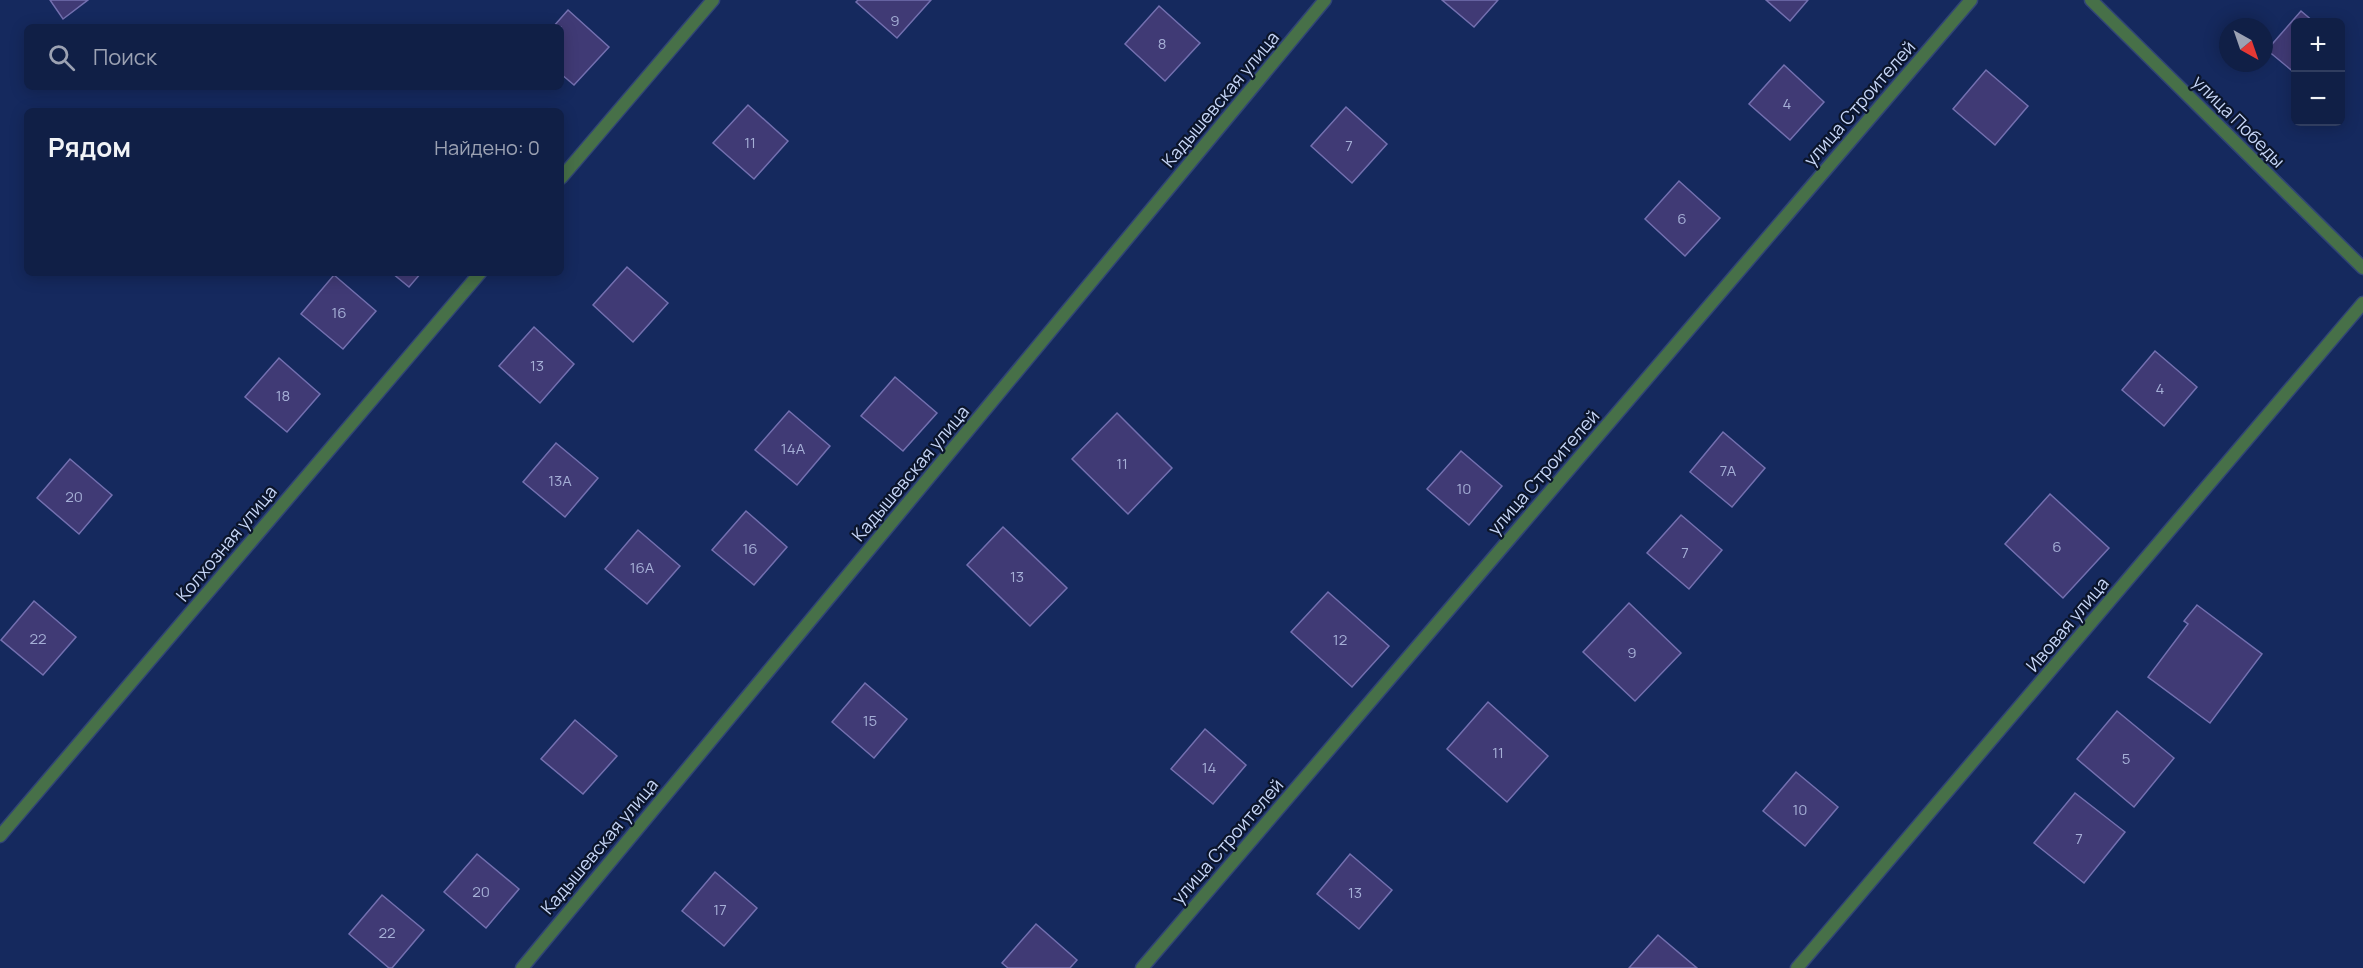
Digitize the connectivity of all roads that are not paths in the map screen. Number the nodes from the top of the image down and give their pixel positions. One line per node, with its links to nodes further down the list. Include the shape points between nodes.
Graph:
1 (713, 0): 5 (street)
2 (1325, 0): 10 (street, Кадышевская улица)
3 (1971, 0): 11 (street, улица Строителей)
4 (2091, 0): 6 (street, улица Победы)
5 (564, 174)
6 (2363, 268)
7 (477, 276): 9 (street, Колхозная улица)
8 (2363, 303): 12 (street, Ивовая улица)
9 (0, 836)
10 (522, 968)
11 (1142, 968)
12 (1797, 968)

